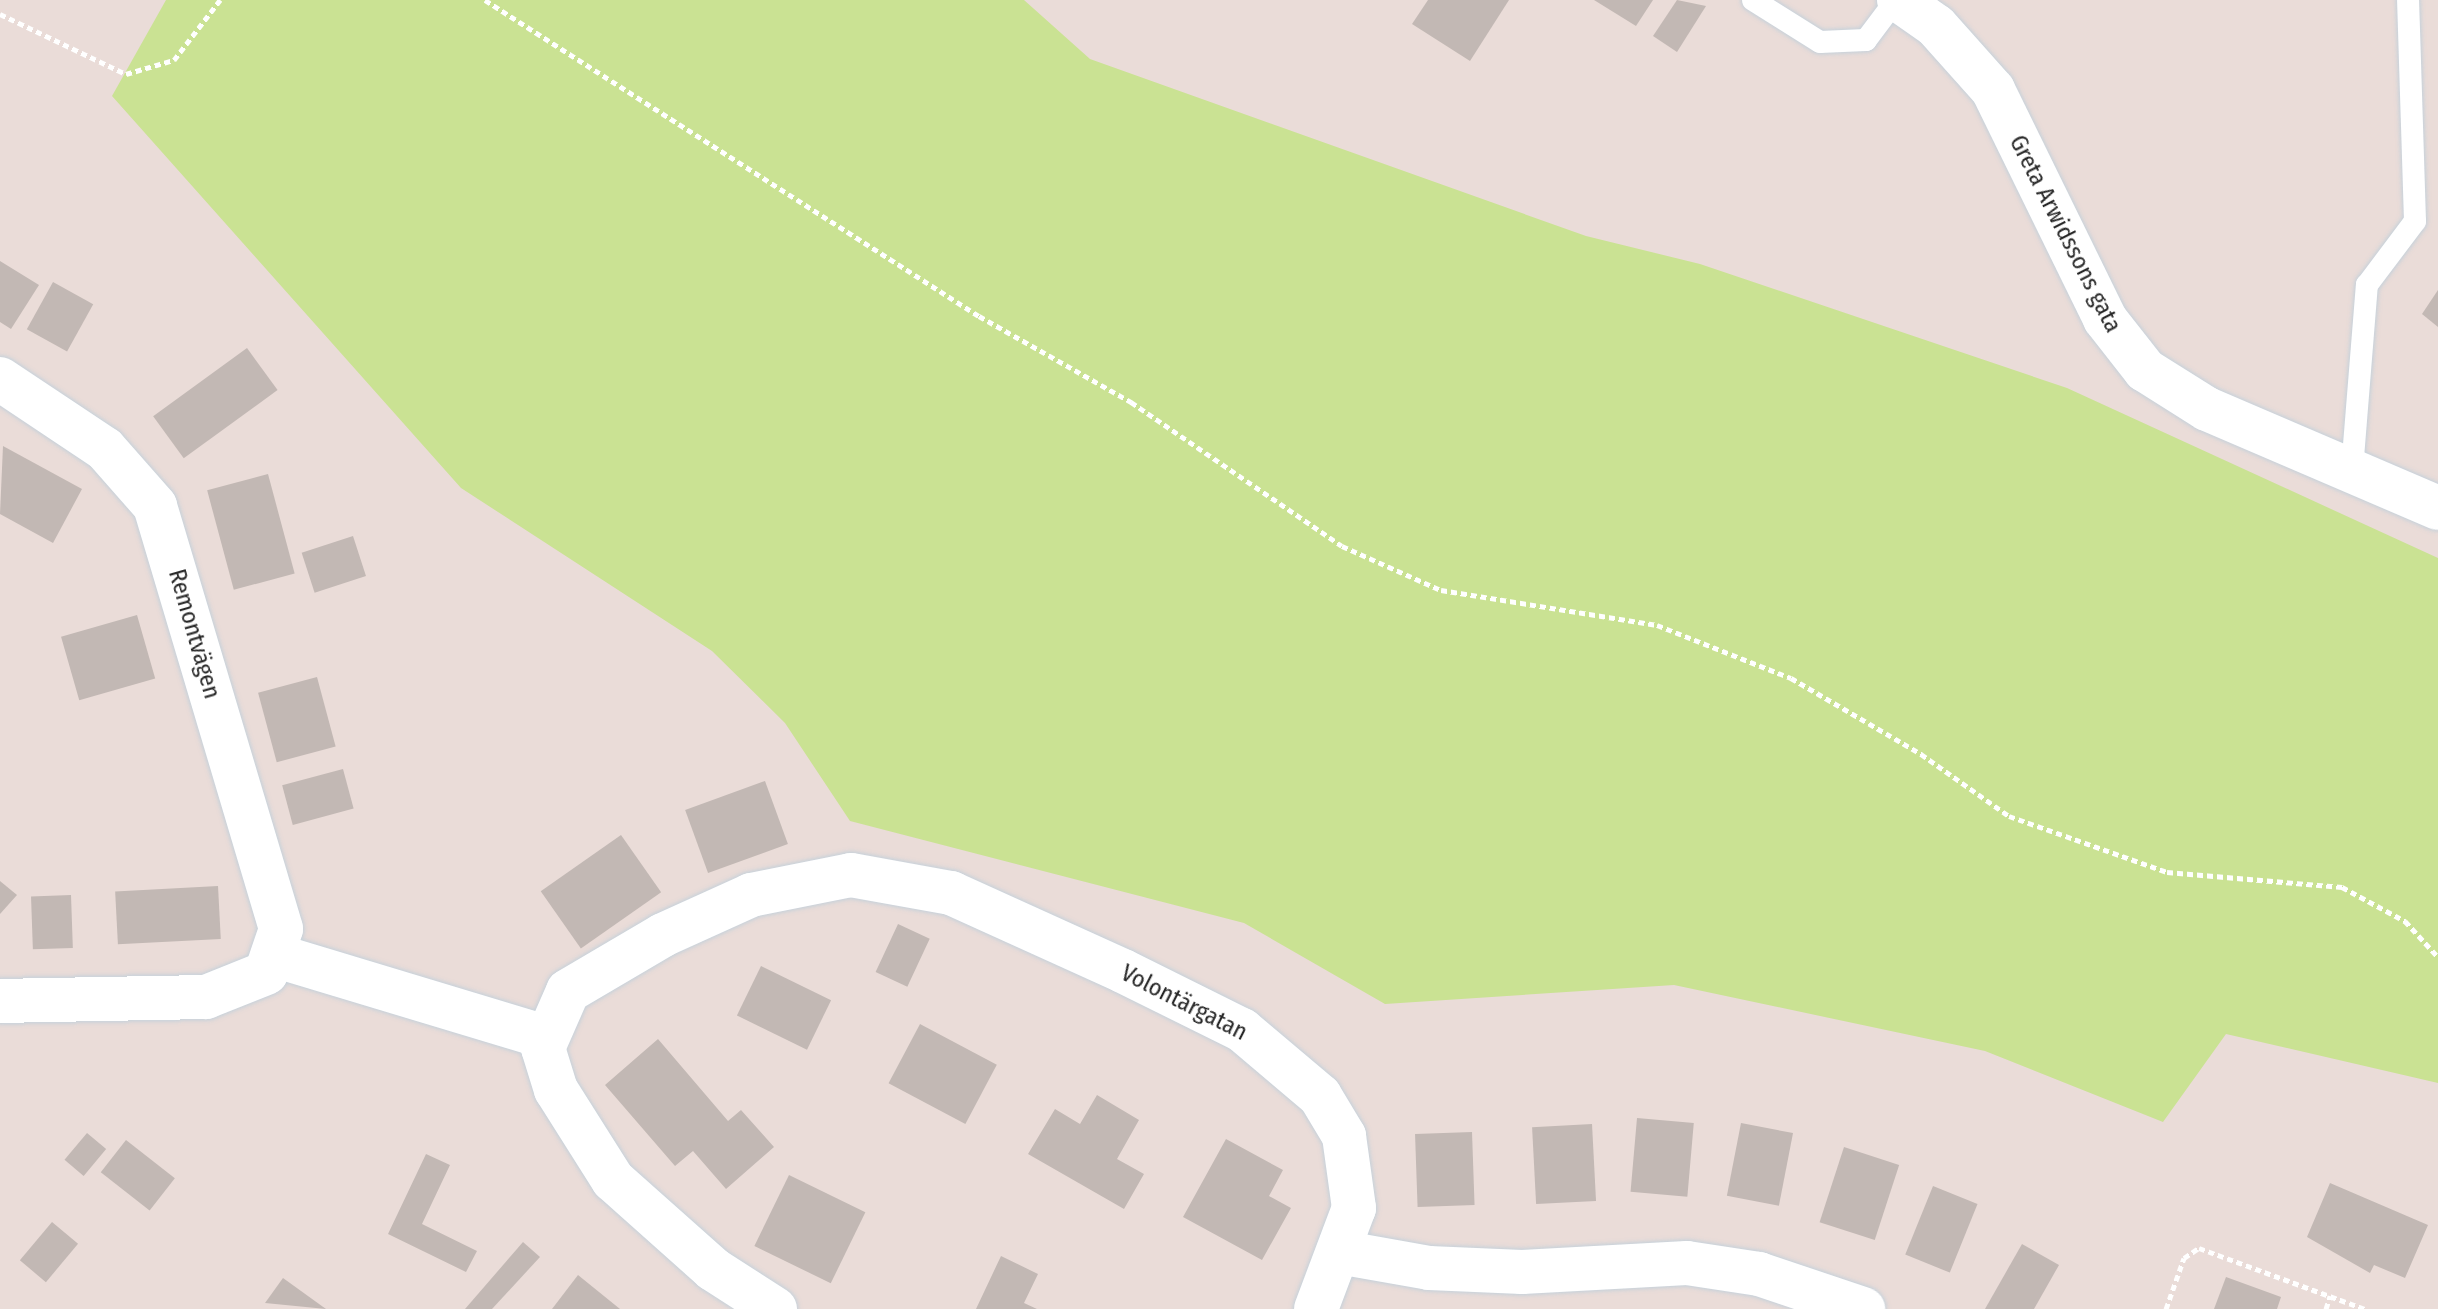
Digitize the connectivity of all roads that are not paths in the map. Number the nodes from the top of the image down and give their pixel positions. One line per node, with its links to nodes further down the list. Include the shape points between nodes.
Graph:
1 (1753, 0): 2 (lane, via 1820,42 1866,40)
2 (1898, 0): 5 (street, Greta Arwidssons gata, via 1936,26 1993,90 2105,319 2145,370 2207,409)
3 (2408, 0): 5 (lane, via 2415,221 2367,285)
4 (0, 379): 7 (street, Remontvägen, via 105,449 155,506 281,929)
5 (2352, 470): 6 (street, Greta Arwidssons gata)
6 (2438, 508)
7 (277, 956): 8 (street, via 266,973 206,997); 9 (street)
8 (0, 1001)
9 (545, 1037): 10 (street, Volontärgatan, via 568,991 663,935 751,895 851,875 951,893 1242,1030 1320,1096 1344,1136 1354,1208); 11 (street, via 556,1090 613,1180 713,1269)
10 (1339, 1252): 12 (street, Volontärgatan); 13 (street, via 1429,1268 1522,1272 1687,1263 1759,1274)
11 (775, 1309)
12 (1316, 1309)
13 (1863, 1309)

